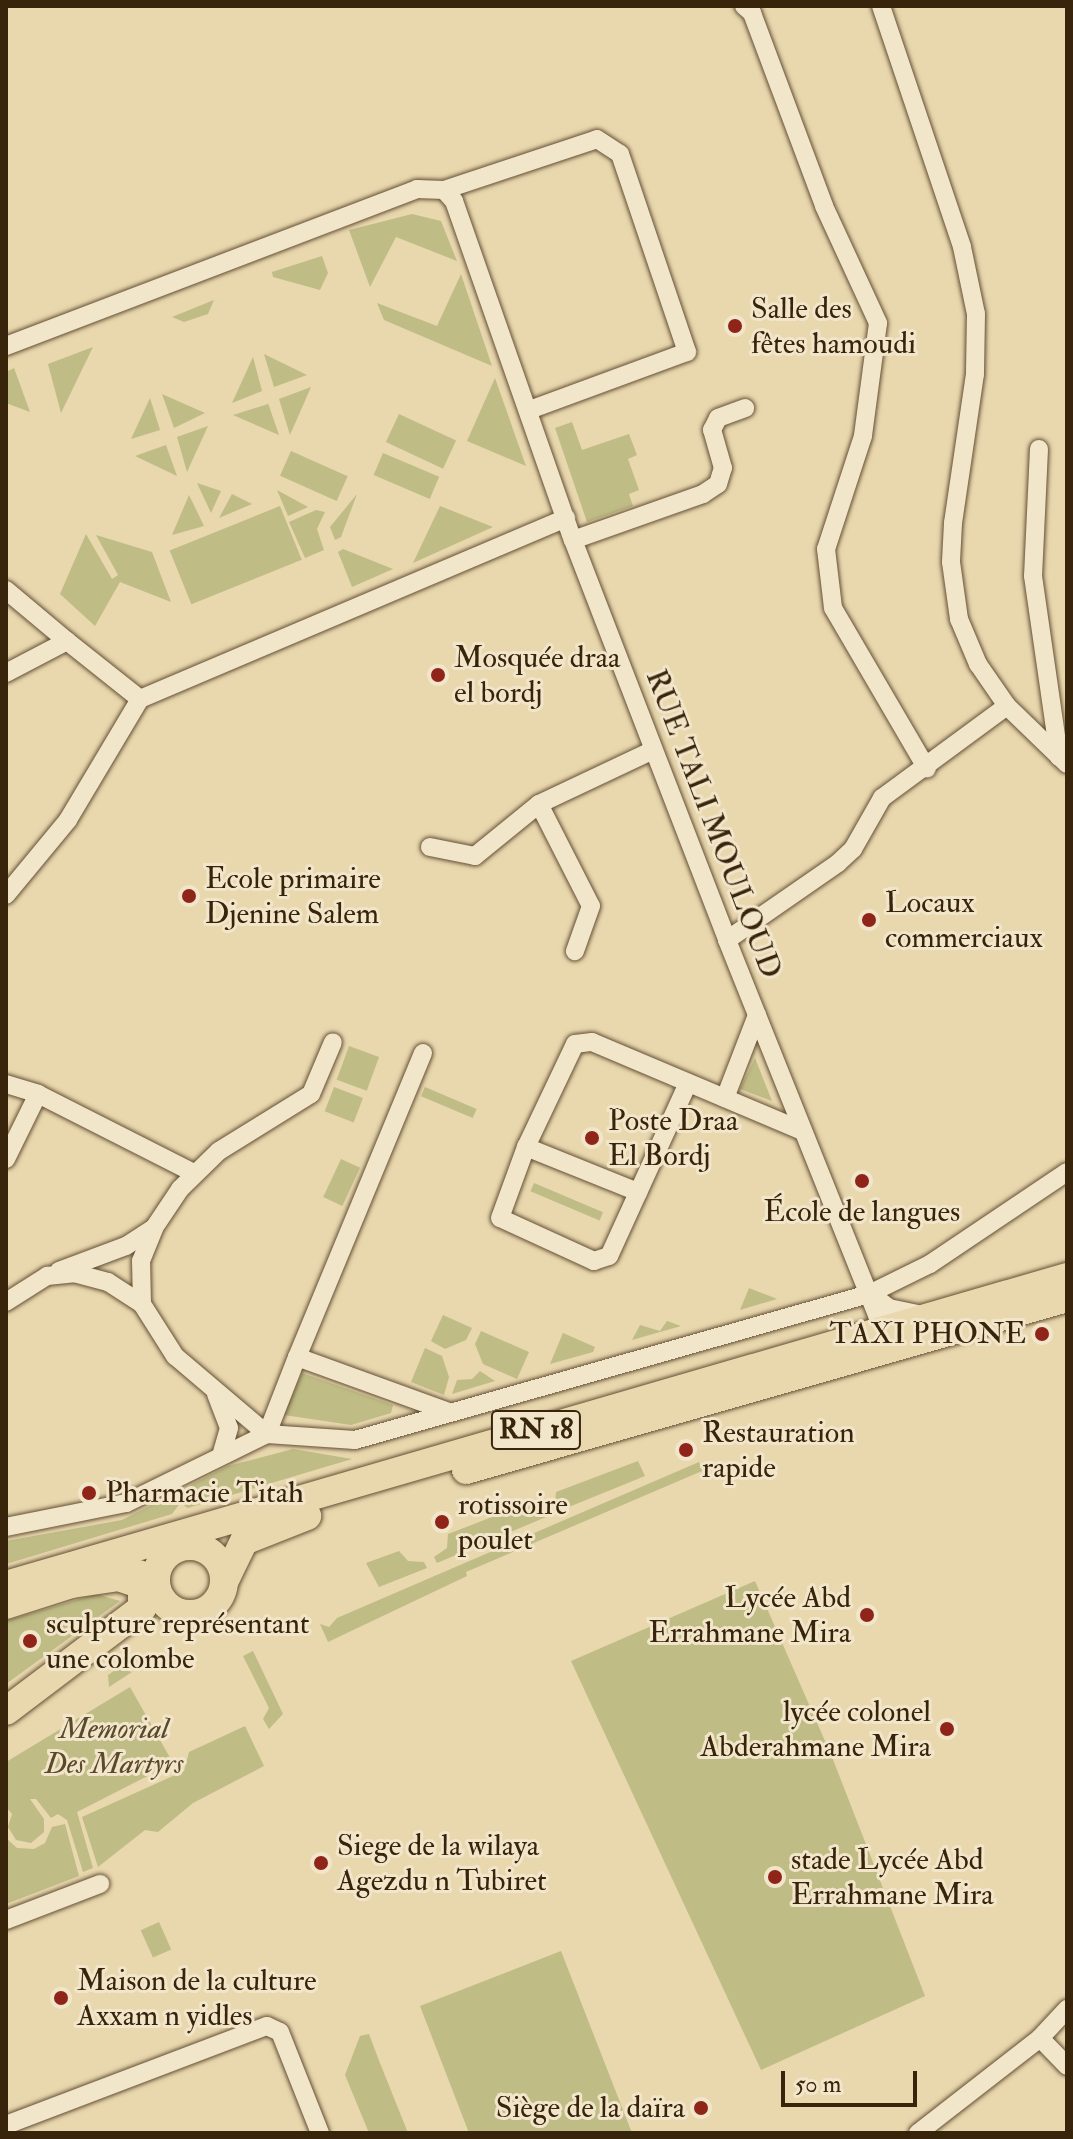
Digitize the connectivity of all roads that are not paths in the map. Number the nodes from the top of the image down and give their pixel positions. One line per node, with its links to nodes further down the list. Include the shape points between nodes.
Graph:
1 (744, 6): 17 (street, via 752,13 824,206 878,323 863,436 826,549 829,579 833,608)
2 (881, 6): 14 (street, via 972,285 975,374 956,483 951,562 968,643)
3 (444, 190): 4 (street, via 417,189); 6 (street, RUE TALI MOULOUD, via 461,211); 6 (street, via 597,139 620,154 687,352)
4 (6, 346)
5 (745, 408): 9 (street, via 718,418 712,430 723,468 718,484)
6 (529, 410): 8 (street, RUE TALI MOULOUD)
7 (1039, 449): 16 (street, via 1033,576)
8 (566, 518): 9 (street, RUE TALI MOULOUD); 13 (street)
9 (573, 540): 15 (street, RUE TALI MOULOUD)
10 (6, 590): 11 (street)
11 (67, 641): 12 (street); 13 (street)
12 (6, 673)
13 (140, 699): 21 (street, via 68,820)
14 (1007, 706): 16 (street); 17 (street)
15 (653, 750): 18 (street); 23 (street, RUE TALI MOULOUD)
16 (1063, 761)
17 (927, 769): 23 (street, via 882,798 853,849 838,863)
18 (539, 804): 19 (street, via 475,856); 24 (street, via 591,906)
19 (430, 847)
20 (6, 866): 21 (street)
21 (23, 876): 22 (street)
22 (6, 895)
23 (727, 940): 25 (street, RUE TALI MOULOUD)
24 (575, 951)
25 (757, 1015): 31 (street); 32 (street, RUE TALI MOULOUD)
26 (333, 1042): 35 (street, via 311,1094)
27 (423, 1053): 46 (street)
28 (688, 1083): 31 (street); 33 (street, via 592,1042 575,1044); 37 (street)
29 (6, 1084): 30 (street)
30 (38, 1094): 34 (street); 35 (street)
31 (725, 1098): 32 (street)
32 (803, 1131): 44 (street, RUE TALI MOULOUD)
33 (526, 1147): 37 (street); 37 (street, via 498,1211 500,1218 594,1261 609,1256)
34 (6, 1159)
35 (192, 1172): 38 (street)
36 (1067, 1172): 44 (street, via 930,1264)
37 (638, 1192)
38 (154, 1228): 39 (street, via 126,1246); 43 (street, via 141,1261)
39 (47, 1276): 42 (street); 43 (street, via 89,1275)
40 (1067, 1277): 45 (main road, RN 18)
41 (1067, 1298): 45 (main road, RN 18)
42 (6, 1302)
43 (142, 1304): 47 (street, via 164,1344)
44 (876, 1308): 45 (main road, RN 18); 45 (street, via 896,1311); 48 (street, via 848,1299); 51 (main road, RN 18, via 856,1338)
45 (928, 1328): 56 (main road, RN 18, via 274,1526 244,1541)
46 (297, 1357): 48 (street); 49 (street)
47 (212, 1388): 49 (street); 50 (street, via 229,1428)
48 (449, 1412): 49 (street, via 351,1441)
49 (267, 1434): 50 (street)
50 (222, 1452): 52 (street, via 126,1503)
51 (213, 1524): 53 (main road, RN 18); 54 (main road)
52 (6, 1527)
53 (122, 1549): 54 (main road, via 156,1545); 57 (main road, RN 18)
54 (173, 1550): 55 (main road, via 144,1572); 56 (main road, via 210,1552); 59 (main road, via 156,1587 167,1606)
55 (122, 1578): 58 (main road, via 72,1584); 60 (main road, via 142,1585 146,1593 142,1608)
56 (225, 1580): 59 (main road, via 214,1605)
57 (6, 1585)
58 (6, 1605)
59 (188, 1615): 60 (main road)
60 (124, 1625): 61 (main road)
61 (6, 1711)
62 (100, 1884): 63 (street)
63 (6, 1920)
64 (1067, 2009): 65 (street)
65 (1040, 2038): 66 (street); 69 (street)
66 (1067, 2066)
67 (6, 2125): 68 (street, via 267,2026 280,2032)
68 (320, 2133)
69 (918, 2133)

